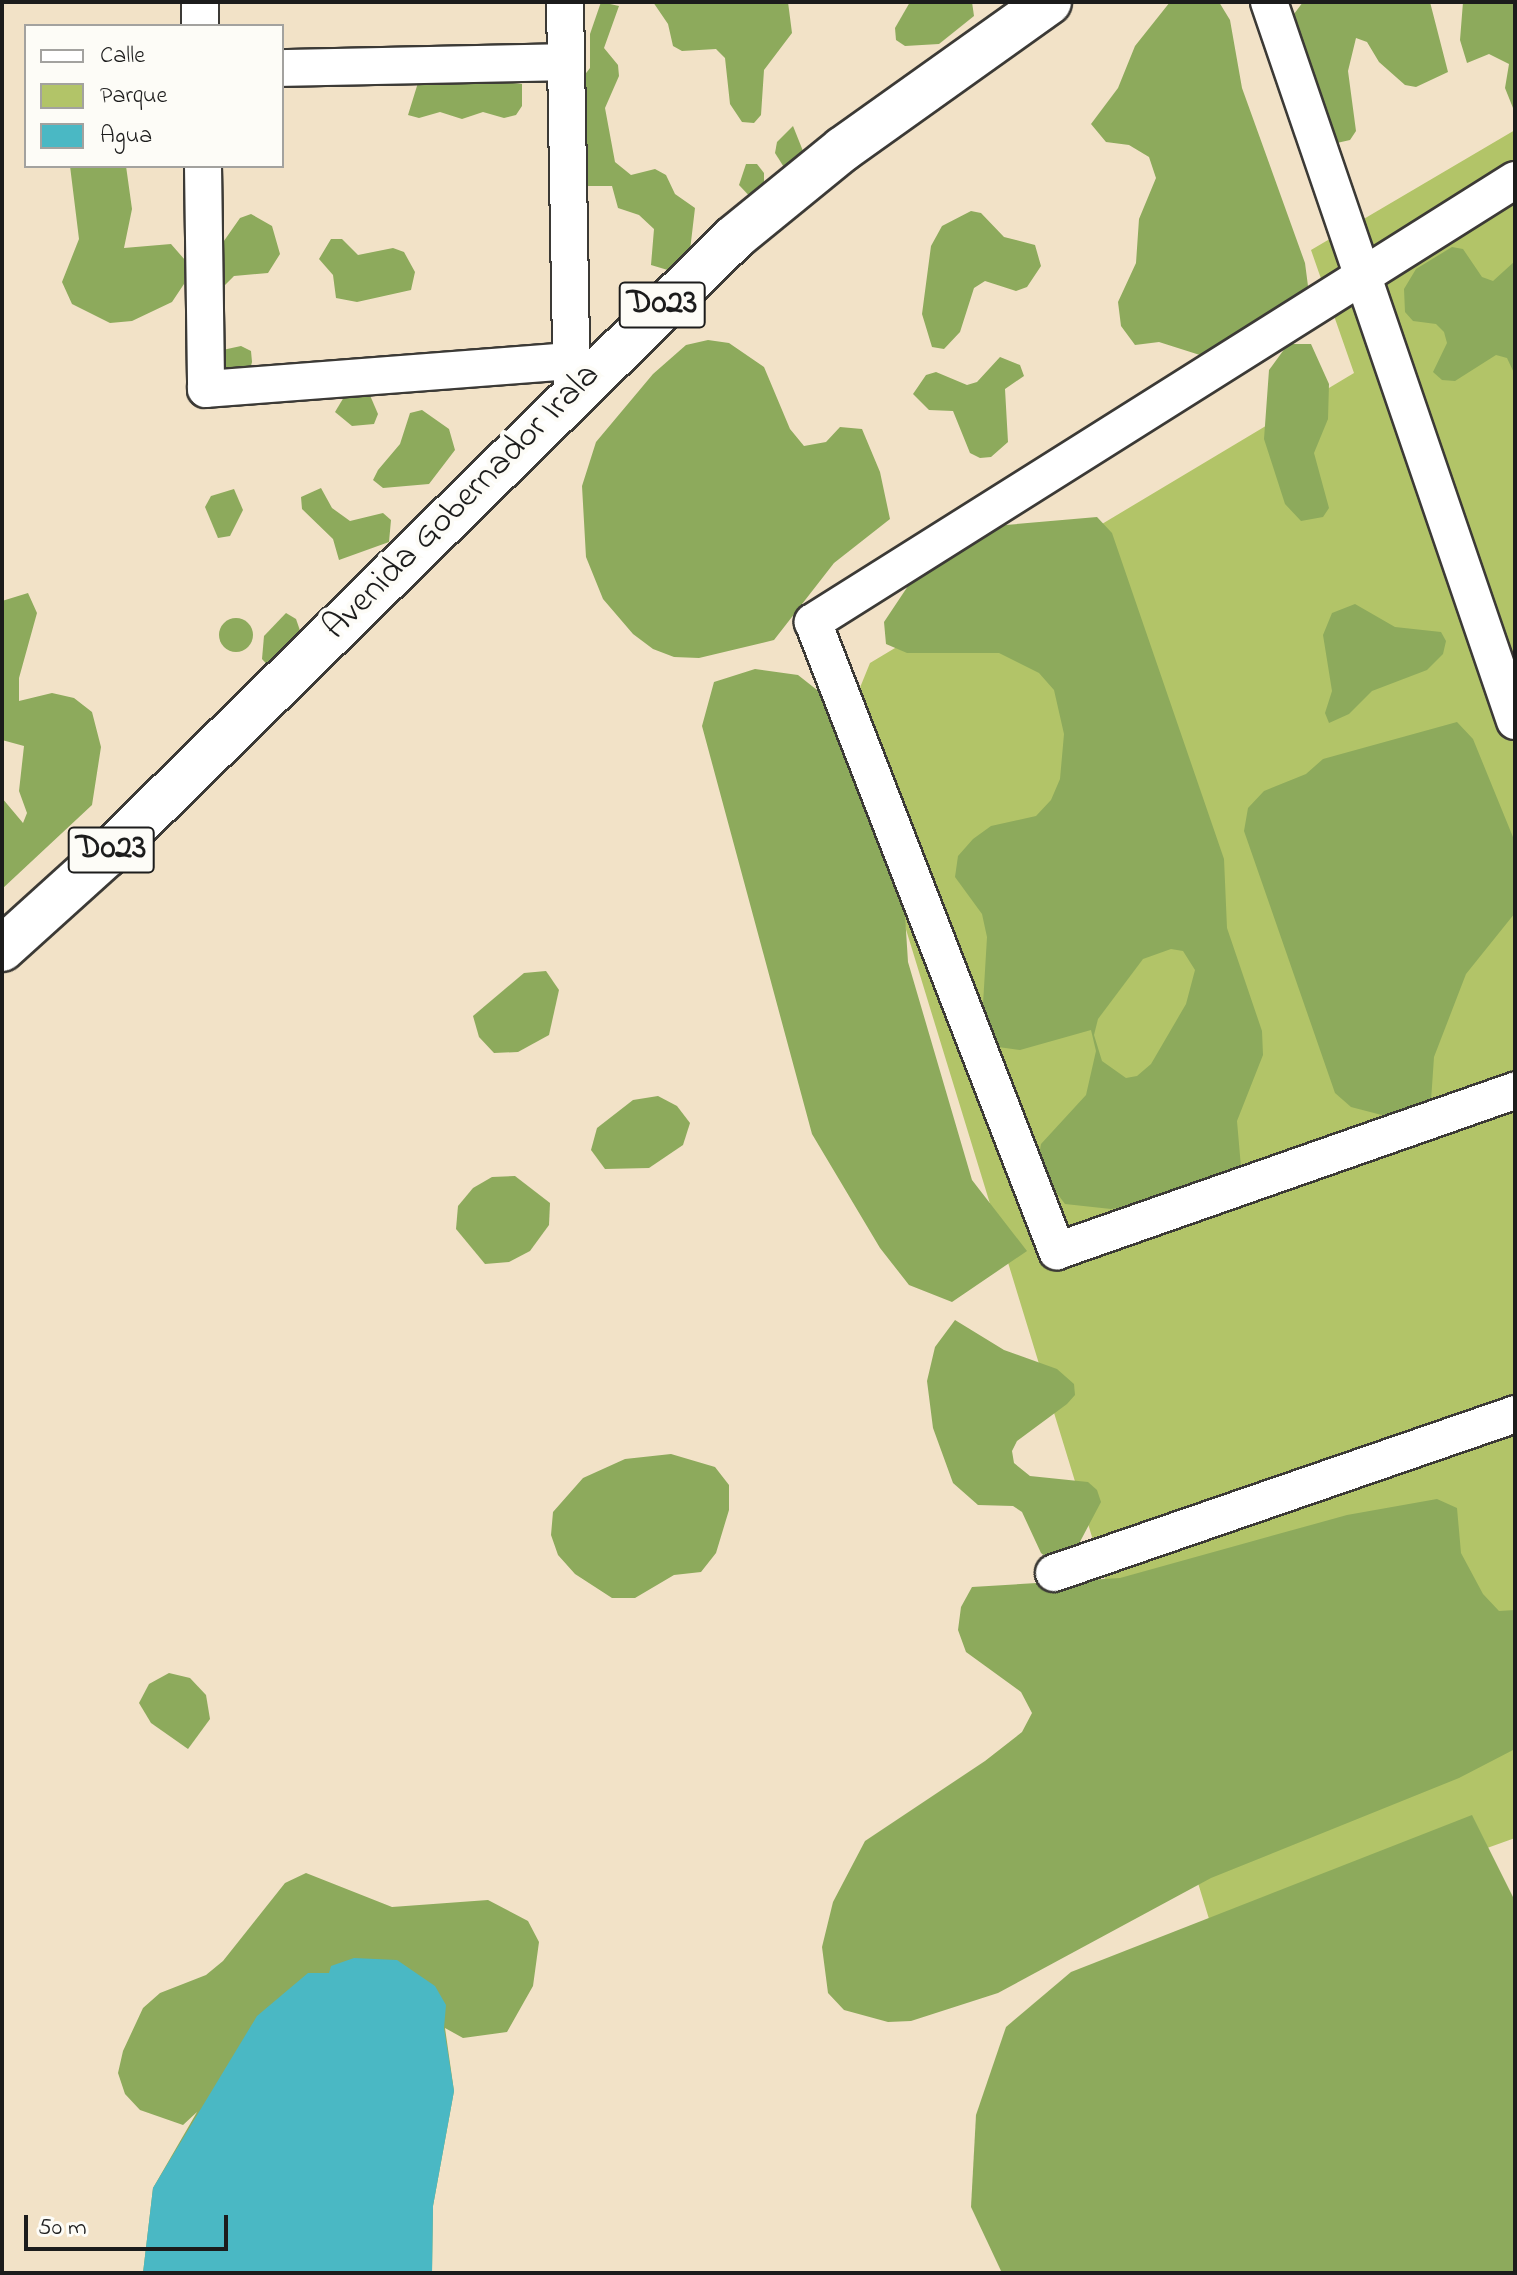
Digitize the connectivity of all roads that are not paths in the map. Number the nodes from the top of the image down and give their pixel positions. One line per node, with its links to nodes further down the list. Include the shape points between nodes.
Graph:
1 (200, 2): 5 (street)
2 (565, 2): 6 (street)
3 (1049, 2): 11 (main road, Avenida Gobernador Irala / D023, via 843,149)
4 (1269, 2): 10 (street)
5 (200, 24)
6 (566, 62): 7 (street); 11 (street)
7 (284, 68)
8 (203, 168): 11 (street, via 206,389)
9 (1515, 180): 10 (street)
10 (1365, 274): 12 (street); 14 (street, via 813,622 1057,1251)
11 (572, 377): 13 (main road, Avenida Gobernador Irala / D023)
12 (1515, 721)
13 (6, 950)
14 (1515, 1091)
15 (1515, 1414): 16 (street)
16 (1054, 1573)

